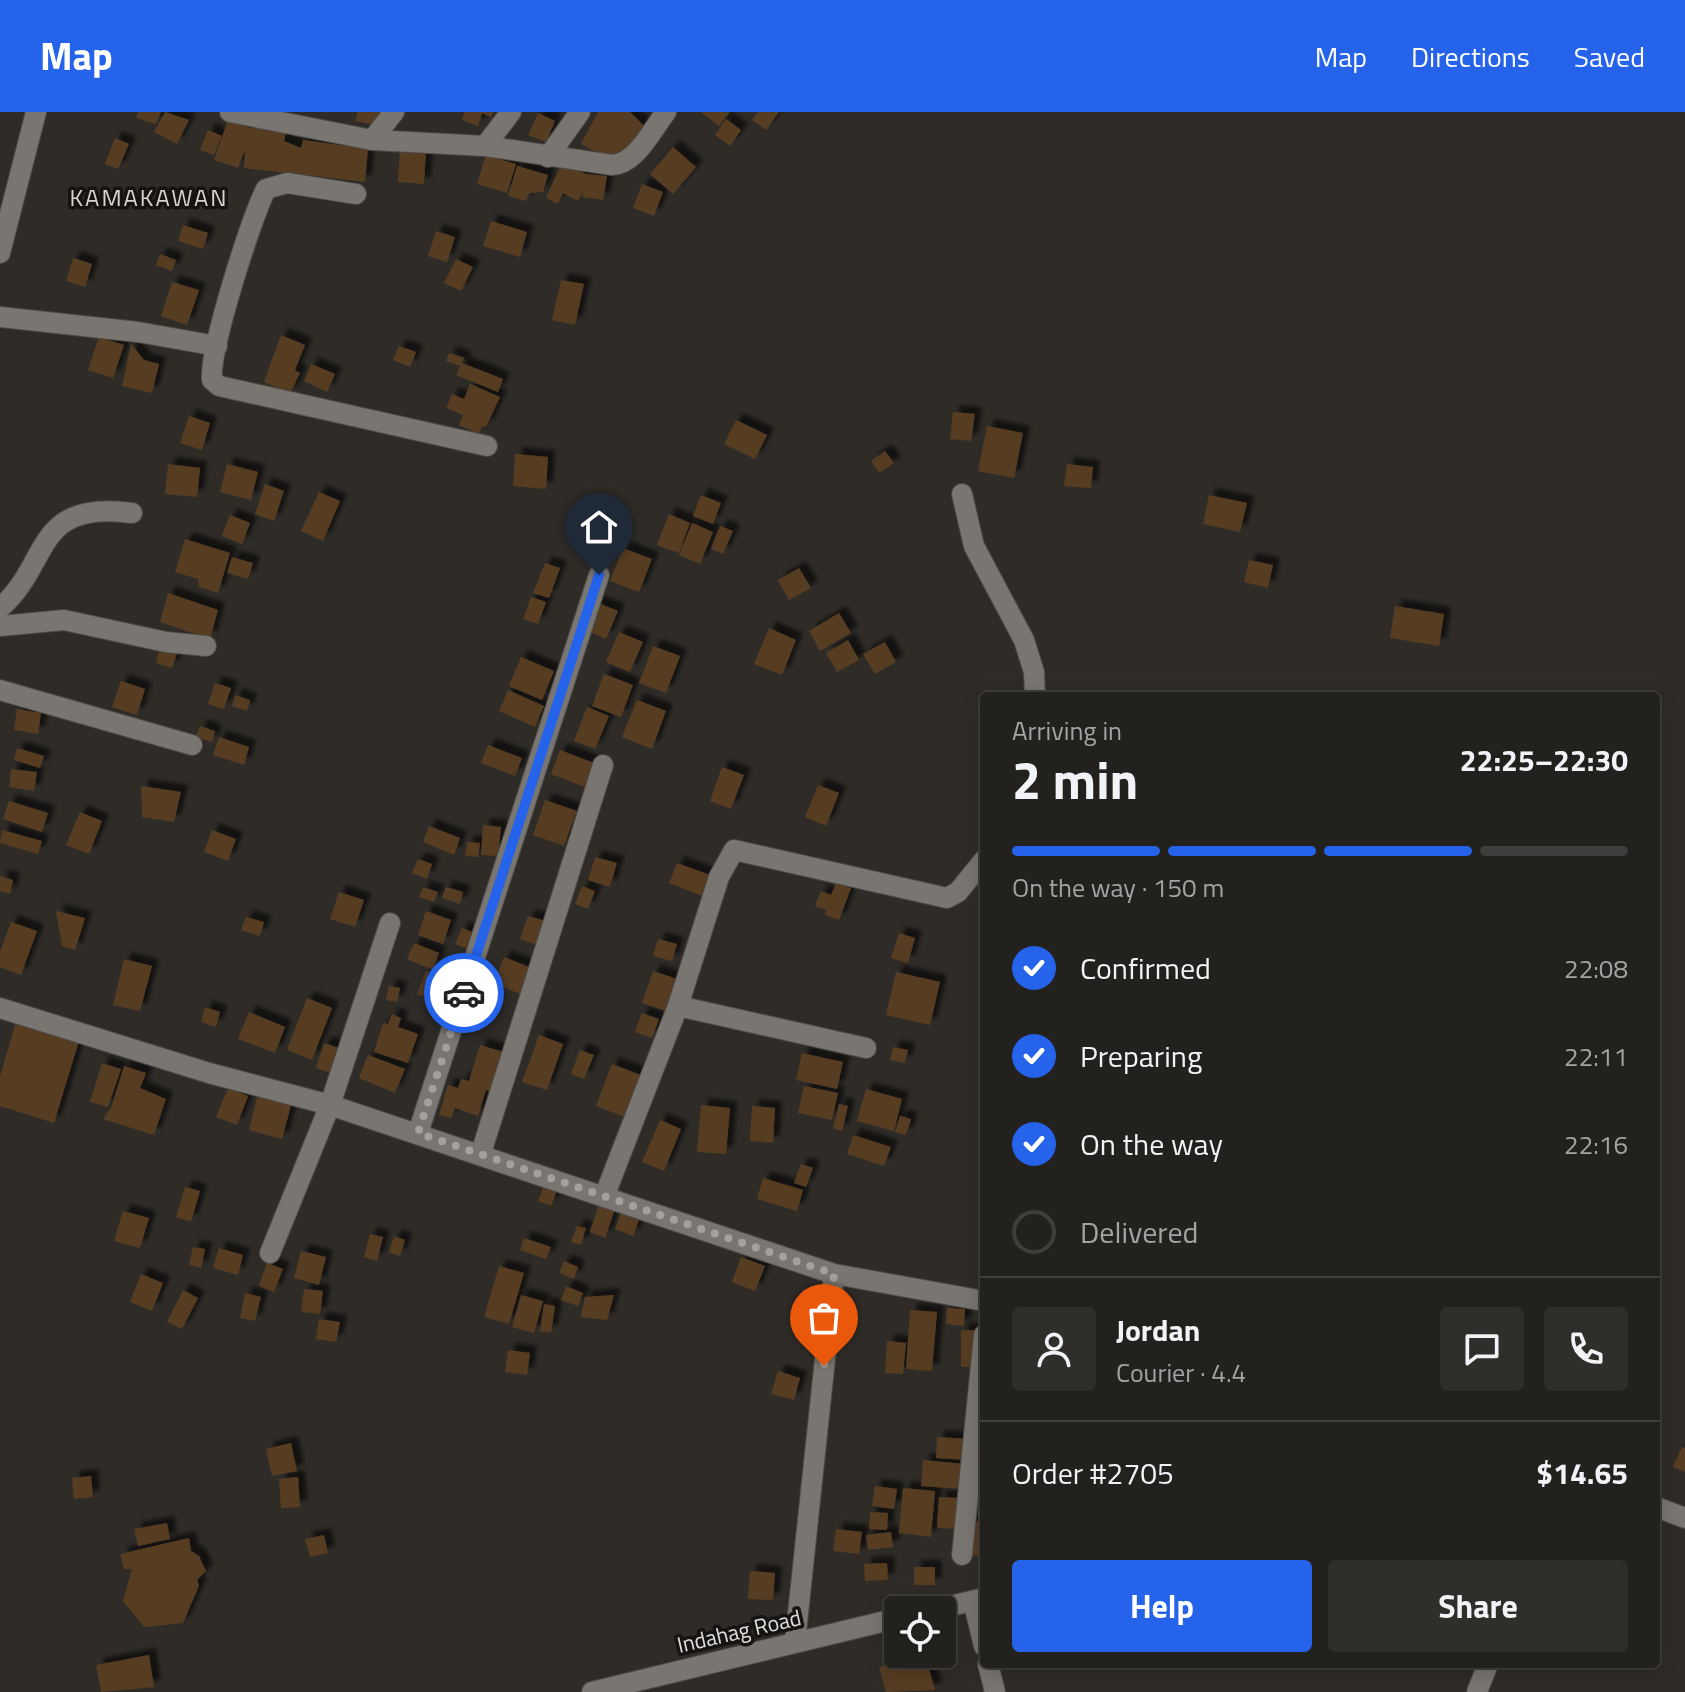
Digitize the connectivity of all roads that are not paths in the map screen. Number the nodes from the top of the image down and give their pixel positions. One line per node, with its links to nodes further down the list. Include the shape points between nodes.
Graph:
1 (36, 112): 12 (street)
2 (230, 112): 7 (street)
3 (394, 112): 8 (street)
4 (511, 112): 9 (street)
5 (580, 112): 10 (street)
6 (666, 112): 10 (street, via 621,165)
7 (279, 116): 8 (street)
8 (372, 140): 9 (street)
9 (485, 146): 10 (street)
10 (548, 157)
11 (356, 194): 14 (street, via 287,183 266,189)
12 (0, 253)
13 (0, 317): 14 (street)
14 (217, 346): 15 (street, via 211,373 219,386)
15 (487, 446)
16 (962, 494): 23 (street, via 974,546 1024,640)
17 (132, 513): 19 (street, via 98,511 55,528)
18 (599, 575): 32 (street)
19 (0, 608)
20 (0, 626): 21 (street, via 64,620)
21 (206, 646)
22 (0, 690): 24 (street)
23 (1035, 692)
24 (192, 745)
25 (603, 765): 33 (street)
26 (980, 865): 28 (street, via 947,898 734,850 719,877)
27 (390, 923): 31 (street)
28 (678, 1006): 30 (street); 34 (street)
29 (0, 1008): 31 (street)
30 (866, 1048)
31 (330, 1105): 32 (street); 35 (street)
32 (418, 1133): 33 (street)
33 (481, 1153): 34 (street)
34 (604, 1197): 36 (street)
35 (270, 1253)
36 (834, 1274): 37 (street); 45 (street)
37 (980, 1300)
38 (980, 1375): 41 (street)
39 (1660, 1509): 40 (street)
40 (1685, 1518)
41 (962, 1555)
42 (978, 1599): 43 (street)
43 (956, 1604)
44 (884, 1621): 45 (street, Indahag Road)
45 (795, 1642): 48 (street, Indahag Road)
46 (989, 1668): 49 (street)
47 (1486, 1668): 50 (street)
48 (592, 1692)
49 (995, 1692)
50 (1477, 1692)

